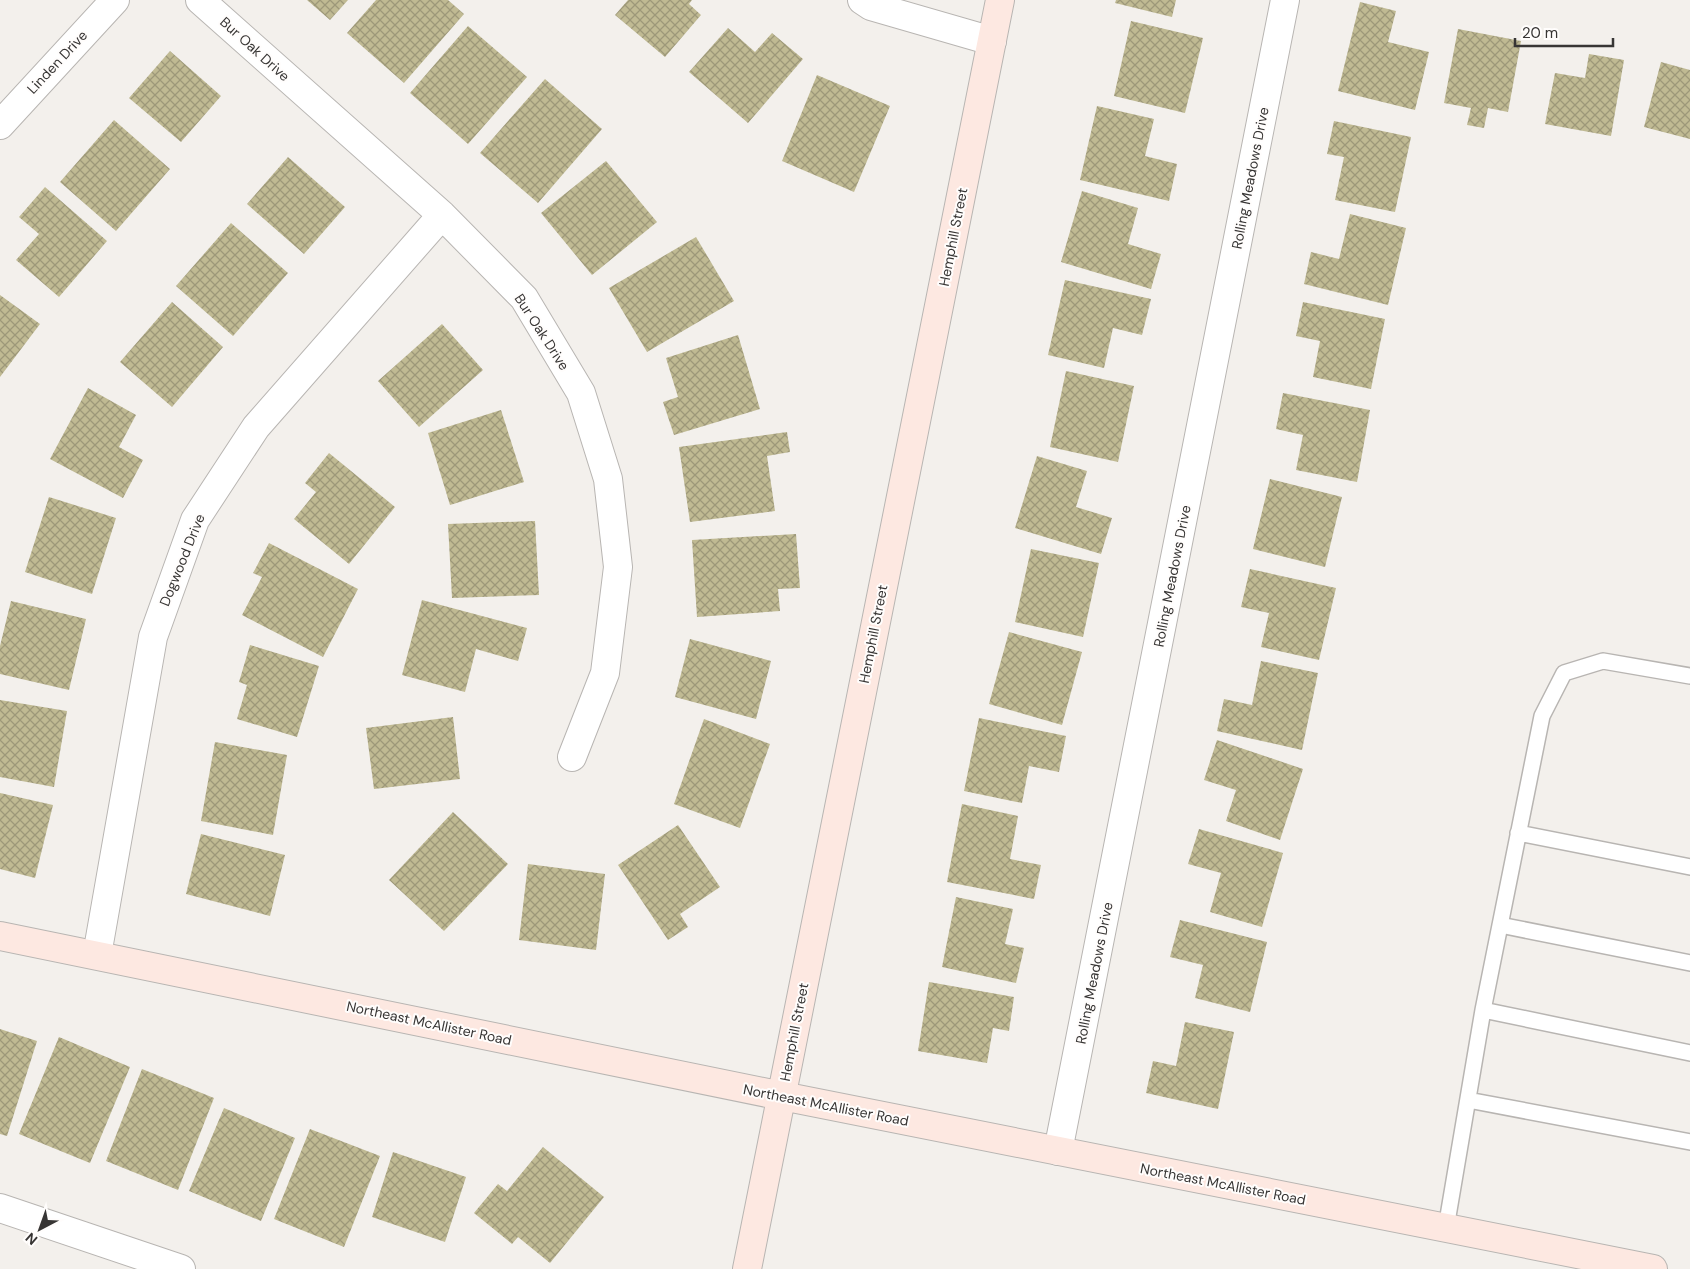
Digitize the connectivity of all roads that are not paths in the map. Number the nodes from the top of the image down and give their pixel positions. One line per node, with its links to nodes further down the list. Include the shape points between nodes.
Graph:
1 (115, 0): 7 (street, Linden Drive)
2 (200, 0): 8 (street, Bur Oak Drive)
3 (862, 0): 6 (street, via 872,6)
4 (1000, 0): 6 (street, Hemphill Street)
5 (1285, 0): 22 (street, Rolling Meadows Drive)
6 (992, 41): 19 (street, Hemphill Street)
7 (0, 125)
8 (442, 215): 10 (street, Bur Oak Drive, via 524,298 581,393 608,479 618,567 605,673); 15 (street, Dogwood Drive, via 256,427 195,520 153,637)
9 (1690, 676): 11 (lane, via 1603,661 1564,673 1542,716)
10 (572, 757)
11 (1518, 833): 12 (lane); 13 (lane)
12 (1690, 867)
13 (1500, 925): 16 (lane); 17 (lane)
14 (0, 936): 15 (street, Northeast McAllister Road)
15 (97, 955): 19 (street, Northeast McAllister Road)
16 (1690, 963)
17 (1483, 1010): 18 (lane); 20 (lane)
18 (1690, 1053)
19 (782, 1096): 22 (street, Northeast McAllister Road); 26 (street, Hemphill Street)
20 (1468, 1100): 21 (lane); 24 (lane)
21 (1690, 1142)
22 (1058, 1151): 24 (street, Northeast McAllister Road)
23 (0, 1208): 25 (street)
24 (1446, 1228): 27 (street, Northeast McAllister Road)
25 (181, 1269)
26 (747, 1269)
27 (1653, 1269)

